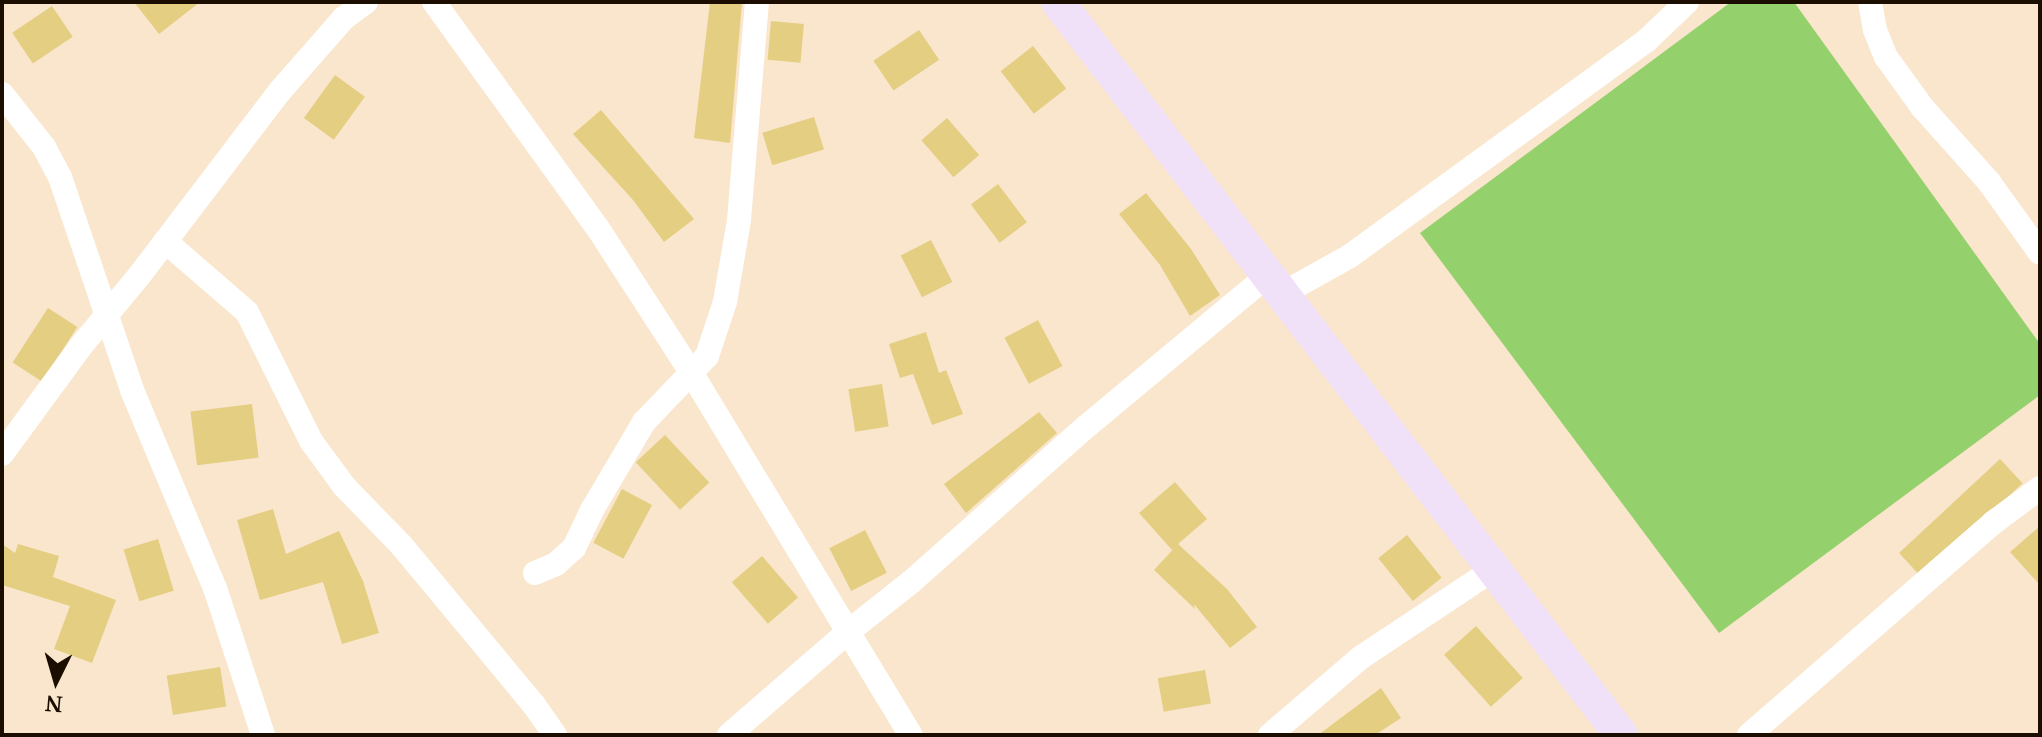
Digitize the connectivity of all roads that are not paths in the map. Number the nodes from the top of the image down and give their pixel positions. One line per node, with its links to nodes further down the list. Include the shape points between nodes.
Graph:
1 (366, 2): 8 (street, via 308,58)
2 (434, 2): 12 (street, via 599,230)
3 (757, 2): 12 (street, via 739,220 725,302 707,356)
4 (1058, 2): 10 (main road)
5 (1687, 2): 10 (street, via 1646,41 1350,256)
6 (1870, 2): 9 (street, via 1886,57)
7 (2, 94): 11 (street, via 44,147 60,177)
8 (165, 241): 11 (street); 19 (street, via 247,312 311,441)
9 (2040, 253)
10 (1275, 285): 15 (main road); 17 (street, via 1087,426)
11 (107, 315): 13 (street); 18 (street, via 132,390 215,588)
12 (692, 374): 16 (street, via 644,422 574,548); 17 (street)
13 (2, 454)
14 (2040, 488): 24 (street)
15 (1494, 569): 22 (street, via 1360,658); 23 (main road)
16 (535, 573)
17 (849, 631): 20 (street); 21 (street)
18 (263, 735)
19 (555, 735)
20 (729, 735)
21 (911, 735)
22 (1270, 735)
23 (1621, 735)
24 (1749, 735)

